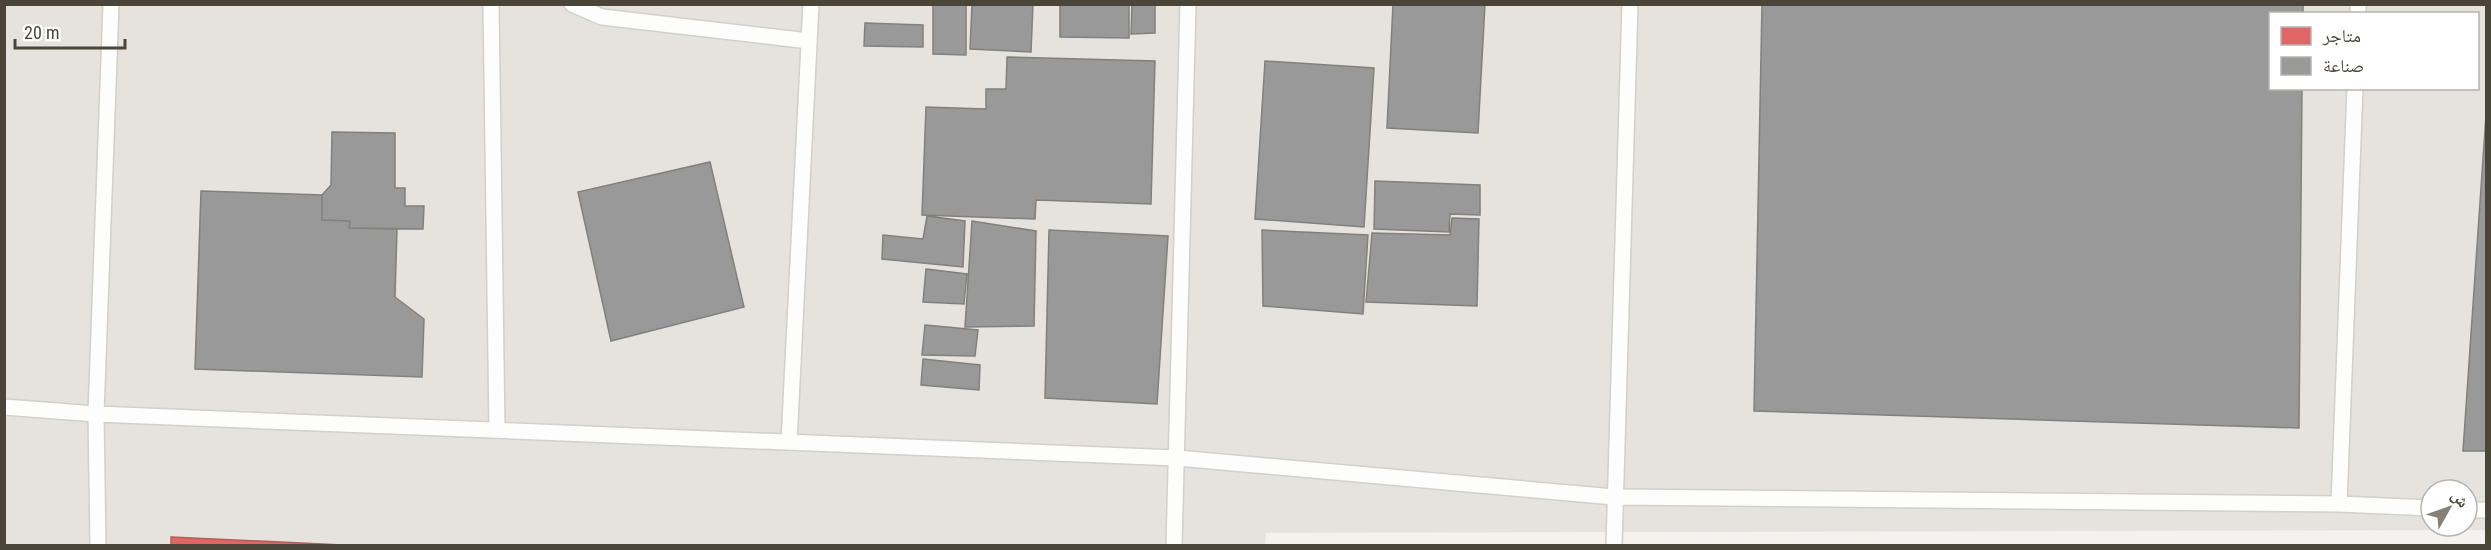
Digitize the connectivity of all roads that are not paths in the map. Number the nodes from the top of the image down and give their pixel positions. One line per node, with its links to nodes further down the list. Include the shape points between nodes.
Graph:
1 (111, 4): 10 (lane)
2 (491, 4): 11 (lane)
3 (572, 4): 7 (lane, via 602,17)
4 (811, 4): 7 (lane)
5 (1188, 4): 13 (lane)
6 (1630, 4): 14 (lane)
7 (809, 41): 12 (lane)
8 (2355, 90): 15 (lane)
9 (4, 407): 10 (lane)
10 (96, 414): 11 (lane); 17 (lane)
11 (497, 430): 12 (lane)
12 (789, 442): 13 (lane)
13 (1177, 458): 14 (lane); 18 (lane)
14 (1614, 497): 15 (lane); 19 (lane)
15 (2339, 504): 16 (lane)
16 (2419, 507)
17 (98, 546)
18 (1174, 546)
19 (1614, 546)

